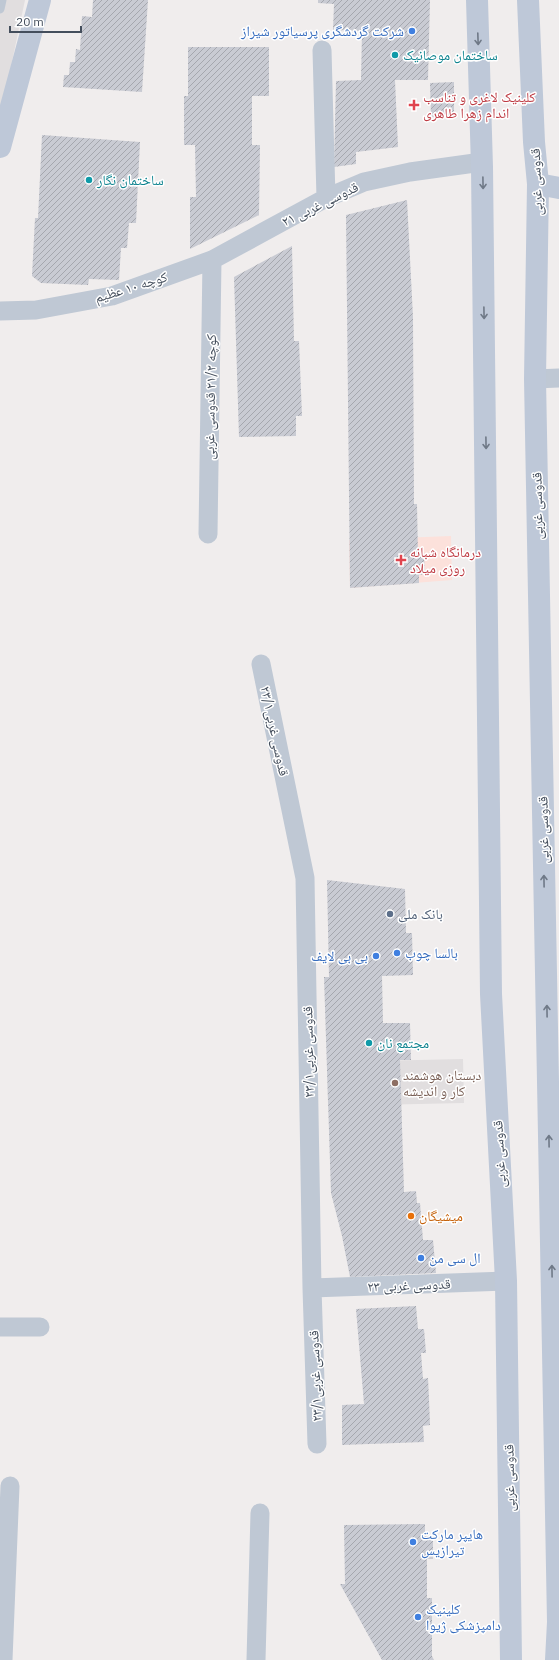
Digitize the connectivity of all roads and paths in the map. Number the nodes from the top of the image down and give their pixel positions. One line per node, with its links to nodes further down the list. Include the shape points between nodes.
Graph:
1 (2, 0): 5 (lane)
2 (40, 0): 7 (main road)
3 (477, 0): 8 (main road, قدوسی غربی, one-way to 8)
4 (528, 0): 9 (main road, قدوسی غربی)
5 (0, 9)
6 (322, 50): 11 (street)
7 (0, 147)
8 (482, 162): 11 (street, ۲۱ قدوسی غربی, via 410,172 364,182); 19 (main road, قدوسی غربی, one-way to 19, via 491,994)
9 (538, 184): 10 (main road); 15 (main road, قدوسی غربی)
10 (559, 188)
11 (326, 198): 12 (street, ۲۱ قدوسی غربی)
12 (212, 260): 13 (street, کوچه ۱۰ عظیم, via 112,296 36,310); 16 (street, کوچه ۲۱/۲ قدوسی غربی)
13 (0, 311)
14 (559, 378): 15 (street)
15 (535, 379): 18 (main road, قدوسی غربی, one-way to 15)
16 (208, 534)
17 (261, 664): 20 (street, قدوسی غربی۲۳/۱, via 305,878)
18 (555, 1232): 29 (main road, قدوسی غربی, one-way to 18, via 558,1622)
19 (506, 1281): 20 (street, ۲۳ قدوسی غربی); 28 (main road, قدوسی غربی)
20 (312, 1288): 23 (street, قدوسی غربی۲۳/۱)
21 (0, 1327): 22 (street)
22 (40, 1327)
23 (317, 1444)
24 (10, 1486): 26 (street)
25 (260, 1513): 27 (street)
26 (3, 1660)
27 (256, 1660)
28 (511, 1660)
29 (556, 1660)

